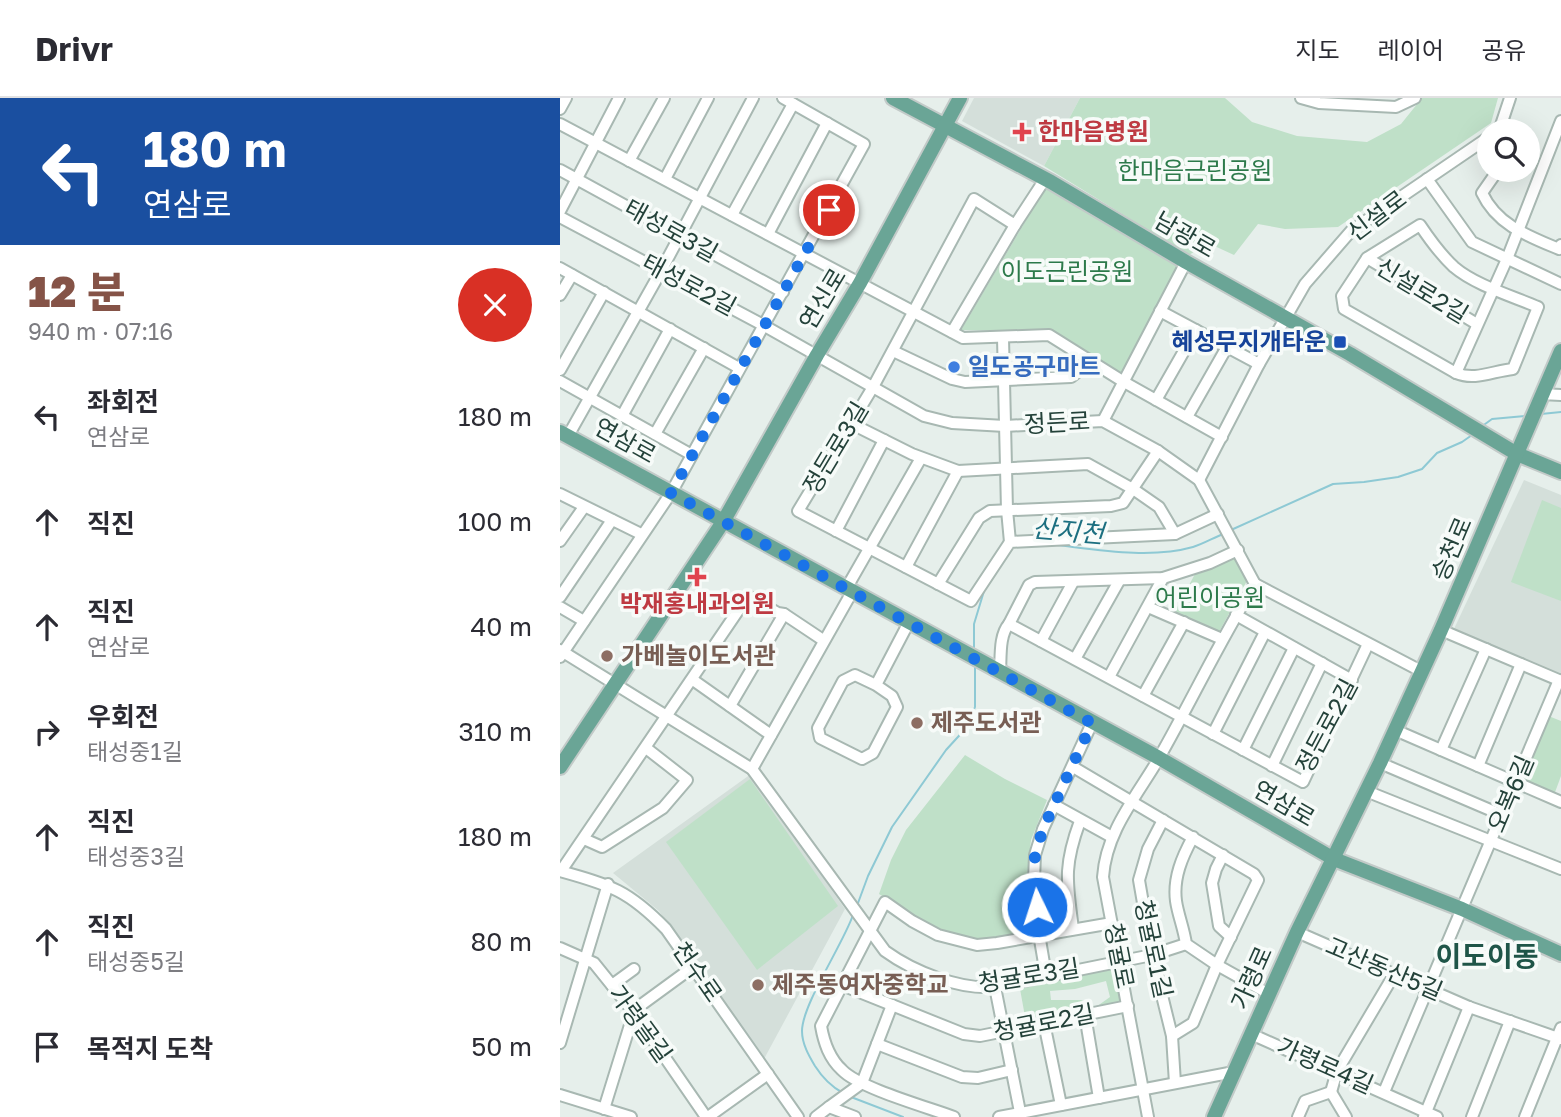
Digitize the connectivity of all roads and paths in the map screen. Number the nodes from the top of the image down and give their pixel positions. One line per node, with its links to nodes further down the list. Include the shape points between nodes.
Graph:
1 (566, 98): 13 (street)
2 (619, 98): 19 (street)
3 (664, 98): 21 (street)
4 (708, 98): 25 (street)
5 (752, 98): 29 (street)
6 (893, 98): 18 (main road, 남광로)
7 (960, 98): 18 (main road, 연신로)
8 (1301, 98): 11 (street)
9 (1415, 98): 11 (street, via 1396,107)
10 (1510, 98): 14 (street)
11 (1316, 100)
12 (788, 101): 16 (street); 31 (street)
13 (560, 109)
14 (1503, 119)
15 (1561, 121): 23 (street, 신설로2길)
16 (827, 123): 35 (street); 38 (street, via 864,144)
17 (560, 124): 19 (street)
18 (944, 126): 26 (main road, 남광로); 45 (main road, 연신로)
19 (595, 143): 21 (street); 24 (street)
20 (1477, 147): 27 (street, 신설로)
21 (629, 161): 25 (street)
22 (560, 170): 24 (street, 태성로3길)
23 (1541, 173): 34 (street, 신설로2길)
24 (576, 179): 30 (street); 36 (street, 태성로3길)
25 (665, 179): 29 (street)
26 (1045, 179): 33 (street); 41 (main road, 남광로)
27 (1427, 179): 40 (street, via 1472,242); 54 (street, 신설로, via 1351,231 1305,284)
28 (1489, 182): 34 (street, via 1482,192 1488,206)
29 (700, 197): 31 (street); 36 (street)
30 (560, 211)
31 (732, 215): 35 (street)
32 (560, 217): 43 (street, 태성로2길)
33 (1015, 225): 52 (street, via 974,199); 59 (street)
34 (1517, 232): 37 (street, via 1559,249); 40 (street, 신설로2길)
35 (768, 234): 38 (street)
36 (679, 235): 43 (street); 49 (street, 태성로3길)
37 (1561, 245)
38 (805, 255): 45 (street); 49 (street)
39 (1367, 258): 47 (street, via 1420,225 1456,268); 55 (street, 신설로2길); 70 (street, via 1342,296 1343,309)
40 (1507, 260): 46 (street); 47 (street, 신설로2길)
41 (1186, 262): 53 (street); 54 (main road, 남광로)
42 (560, 268): 44 (street)
43 (661, 271): 51 (street); 56 (street, 태성로2길)
44 (572, 275): 48 (street); 50 (street)
45 (860, 283): 52 (street); 65 (main road, 연신로)
46 (1561, 284)
47 (1493, 288): 55 (street, 신설로2길); 70 (street, via 1538,307 1513,369 1469,379)
48 (604, 292): 51 (street); 69 (street)
49 (783, 292): 56 (street)
50 (560, 295)
51 (638, 311): 57 (street); 77 (street)
52 (915, 311): 59 (street); 63 (street)
53 (1160, 311): 58 (street); 73 (street)
54 (1287, 317): 67 (street, 신설로); 89 (main road, 남광로)
55 (1477, 324): 70 (street, 신설로2길)
56 (763, 325): 65 (street, 태성로2길); 68 (street)
57 (670, 329): 62 (street); 79 (street)
58 (1196, 330): 61 (street); 78 (street)
59 (952, 332): 60 (street, via 963,338)
60 (1003, 338): 66 (street, via 1049,335); 72 (street)
61 (1227, 347): 67 (street); 80 (street)
62 (704, 348): 68 (street); 85 (street)
63 (893, 351): 72 (street, via 952,379); 74 (street)
64 (1561, 351): 75 (main road, 승천로)
65 (817, 355): 74 (street, 정든로); 103 (main road, 연신로)
66 (1090, 362): 72 (street, via 1070,377); 73 (street)
67 (1259, 364): 86 (street, 신설로)
68 (739, 368): 90 (street)
69 (560, 370)
70 (1456, 373)
71 (560, 381): 77 (street)
72 (1004, 382): 83 (street)
73 (1124, 382): 78 (street); 81 (street)
74 (873, 387): 82 (street, 정든로3길); 83 (street, 정든로, via 924,416 952,423)
75 (1540, 395): 76 (street); 89 (main road, 승천로)
76 (1561, 395)
77 (590, 397): 79 (street); 84 (street)
78 (1156, 400): 80 (street)
79 (622, 416): 85 (street)
80 (1187, 417): 86 (street)
81 (1103, 421): 83 (street, 정든로); 88 (street, 정든로)
82 (852, 424): 87 (street); 104 (street, 정든로3길, via 798,511)
83 (1005, 426): 92 (street)
84 (564, 434): 97 (main road, 연삼로)
85 (655, 434): 90 (street)
86 (1222, 437): 95 (street, 신설로)
87 (884, 440): 91 (street); 104 (street)
88 (1158, 451): 95 (street, 정든로); 96 (street)
89 (1517, 454): 94 (main road); 127 (main road, 승천로)
90 (692, 455): 97 (street)
91 (921, 458): 93 (street); 109 (street)
92 (1006, 468): 93 (street); 96 (street, via 1088,464); 100 (street)
93 (958, 471): 111 (street)
94 (1561, 472)
95 (1199, 480): 101 (street, 정든로)
96 (1133, 489): 100 (street, via 1123,503 1111,506); 106 (street, via 1159,507)
97 (671, 493): 103 (main road, 연삼로); 105 (street)
98 (560, 494): 99 (street)
99 (584, 507): 102 (street); 107 (street)
100 (1007, 510): 108 (street); 115 (street, via 990,511 979,518)
101 (1216, 512): 106 (street); 110 (street, 정든로)
102 (612, 520): 105 (street); 118 (street)
103 (723, 522): 117 (main road, 연삼로); 145 (main road, 연신로)
104 (836, 531): 109 (street, 정든로3길)
105 (641, 534): 123 (street)
106 (1175, 534): 108 (street)
107 (560, 541)
108 (1010, 542): 115 (street, 정든로3길, via 971,601)
109 (870, 548): 111 (street, 정든로3길); 117 (street)
110 (1238, 550): 112 (street); 116 (street)
111 (905, 567): 115 (street, 정든로3길)
112 (1163, 578): 113 (street); 120 (street)
113 (1119, 581): 114 (street); 136 (street)
114 (1073, 582): 126 (street, via 1029,585); 131 (street)
115 (938, 584)
116 (1255, 584): 122 (street); 132 (street)
117 (849, 590): 124 (main road, 연삼로); 130 (street)
118 (560, 597)
119 (560, 607): 123 (street)
120 (1147, 607): 125 (street); 141 (street)
121 (784, 614): 130 (street); 142 (street, via 748,596); 148 (street)
122 (1236, 615): 128 (street); 129 (street)
123 (584, 621): 135 (street)
124 (909, 622): 139 (main road, 연삼로); 146 (street)
125 (1184, 622): 129 (street); 147 (street)
126 (1010, 624): 131 (street, 정든로2길); 139 (street, via 1005,627)
127 (1441, 630): 134 (street); 140 (main road, 승천로)
128 (1265, 632): 133 (street); 153 (street)
129 (1222, 639): 150 (street)
130 (823, 640): 154 (street)
131 (1041, 641): 136 (street, 정든로2길)
132 (1368, 644): 140 (street); 143 (street, 정든로2길)
133 (1294, 648): 137 (street); 156 (street)
134 (1486, 649): 138 (street); 157 (street)
135 (561, 653): 145 (street)
136 (1074, 659): 141 (street, 정든로2길)
137 (1322, 663): 143 (street); 160 (street, 정든로2길)
138 (1521, 664): 144 (street); 161 (street)
139 (997, 671): 151 (main road, 연삼로)
140 (1421, 671): 152 (main road, 승천로)
141 (1109, 677): 147 (street, 정든로2길)
142 (692, 680): 148 (street); 149 (street)
143 (1352, 680): 160 (street, 정든로2길, via 1303,782)
144 (1560, 680): 165 (street, 오복6길)
145 (615, 682): 149 (street); 162 (main road, 연신로)
146 (876, 685): 146 (street, via 892,696 897,706 873,753 862,760 820,738 818,728 842,681 855,675)
147 (1143, 696): 150 (street, 정든로2길)
148 (730, 706): 154 (street)
149 (668, 716): 155 (street); 164 (street)
150 (1181, 716): 153 (street, 정든로2길); 158 (street)
151 (1092, 723): 158 (main road, 연삼로); 163 (street)
152 (1395, 730): 157 (street); 159 (main road, 승천로)
153 (1213, 734): 156 (street, 정든로2길)
154 (771, 735): 164 (street)
155 (646, 748): 175 (street); 175 (street, via 687,780 663,808 602,847)
156 (1243, 750): 160 (street, 정든로2길)
157 (1441, 750): 161 (street)
158 (1159, 758): 168 (street, 청귤로); 178 (main road, 연삼로)
159 (1380, 763): 166 (main road, 승천로); 170 (street)
160 (1272, 766)
161 (1478, 766): 165 (street)
162 (560, 767)
163 (1073, 767): 168 (street); 169 (street)
164 (752, 769): 185 (street, 청귤로3길)
165 (1516, 783): 167 (street); 170 (street, 오복6길)
166 (1366, 791): 176 (street); 178 (main road, 승천로)
167 (1559, 798)
168 (1132, 801): 171 (street); 173 (street, 청귤로)
169 (1054, 805): 172 (street); 187 (street, via 1035,855)
170 (1502, 815): 176 (street, 오복6길)
171 (1163, 820): 174 (street); 192 (street, 청귤로1길, via 1139,880)
172 (1080, 821): 173 (street); 184 (street, via 1066,876)
173 (1112, 837): 183 (street, 청귤로, via 1103,877)
174 (1193, 837): 177 (street); 189 (street, via 1176,883)
175 (584, 839): 180 (street)
176 (1491, 841): 179 (street); 182 (street, 오복6길)
177 (1223, 855): 188 (street, via 1212,883 1219,926); 188 (street, via 1258,880)
178 (1334, 859): 182 (main road, 연삼로); 186 (main road, 가령로)
179 (1561, 869)
180 (561, 871): 181 (street, 천수로)
181 (608, 884): 193 (street); 196 (street, 천수로, via 647,909)
182 (1462, 909): 191 (main road, 연삼로); 203 (street, 오복6길)
183 (1112, 923): 184 (street); 194 (street, 청귤로)
184 (1073, 929): 187 (street)
185 (871, 931): 187 (street, via 885,902 938,935 977,945); 201 (street); 202 (street, 청귤로3길, via 898,960 960,985)
186 (1297, 932): 198 (street, 고산동산5길); 204 (main road, 가령로)
187 (1039, 934): 199 (street)
188 (1231, 937): 195 (street)
189 (1186, 944): 192 (street, 청귤로3길); 195 (street)
190 (560, 948): 193 (street, 가령골길)
191 (1561, 954)
192 (1152, 955): 194 (street, 청귤로3길); 216 (street, 청귤로1길)
193 (586, 958): 200 (street, 가령골길); 212 (street)
194 (1120, 960): 199 (street, 청귤로3길); 206 (street, 청귤로)
195 (1217, 965): 204 (street); 216 (street, via 1193,1023)
196 (693, 967): 208 (street); 222 (street, 천수로)
197 (634, 970): 200 (street)
198 (1395, 973): 203 (street, 고산동산5길); 220 (street)
199 (1046, 975): 202 (street, 청귤로3길)
200 (612, 985): 208 (street, 가령골길)
201 (842, 985): 205 (street, 청귤로2길); 223 (street, via 821,1026 824,1042 843,1072)
202 (995, 987): 213 (street)
203 (1429, 987): 207 (street, 고산동산5길); 227 (street, 오복6길)
204 (1269, 994): 214 (main road, 가령로)
205 (892, 1005): 213 (street, 청귤로2길, via 964,1034); 218 (street)
206 (1128, 1006): 209 (street, 청귤로2길); 225 (street, 청귤로)
207 (1469, 1007): 210 (street, 고산동산5길); 233 (street, 고산동산5길)
208 (635, 1014): 232 (street); 236 (street, 가령골길)
209 (1085, 1015): 211 (street, 청귤로2길); 229 (street)
210 (1510, 1021): 215 (street, 고산동산5길); 247 (street)
211 (1044, 1023): 213 (street, 청귤로2길); 230 (street)
212 (562, 1030): 217 (street)
213 (1004, 1031): 219 (street)
214 (1251, 1034): 220 (street, 가령로4길); 221 (main road, 가령로)
215 (1560, 1035): 248 (street)
216 (1171, 1036): 224 (street, 청귤로1길)
217 (560, 1044)
218 (877, 1044): 219 (street, via 962,1077); 223 (street)
219 (1012, 1070): 234 (street)
220 (1337, 1071): 226 (street); 227 (street, 가령로4길)
221 (1234, 1072): 224 (street); 243 (main road, 가령로)
222 (768, 1074): 236 (street); 237 (street, 천수로)
223 (862, 1083): 231 (street); 240 (street)
224 (1175, 1083): 225 (street)
225 (1143, 1090): 229 (street); 242 (street, 청귤로)
226 (1331, 1092): 244 (street, via 1305,1101); 245 (street)
227 (1384, 1092): 233 (street, 가령로4길)
228 (560, 1095): 232 (street)
229 (1099, 1098): 230 (street)
230 (1061, 1105): 234 (street)
231 (829, 1107): 238 (street); 239 (street)
232 (604, 1109): 235 (street)
233 (1425, 1114): 246 (street, 가령로4길)
234 (1020, 1115): 241 (street)
235 (631, 1117)
236 (707, 1117)
237 (798, 1117)
238 (816, 1117)
239 (855, 1117)
240 (954, 1117)
241 (999, 1117)
242 (1148, 1117)
243 (1214, 1117)
244 (1298, 1117)
245 (1346, 1117)
246 (1437, 1117)
247 (1472, 1117)
248 (1525, 1117)

